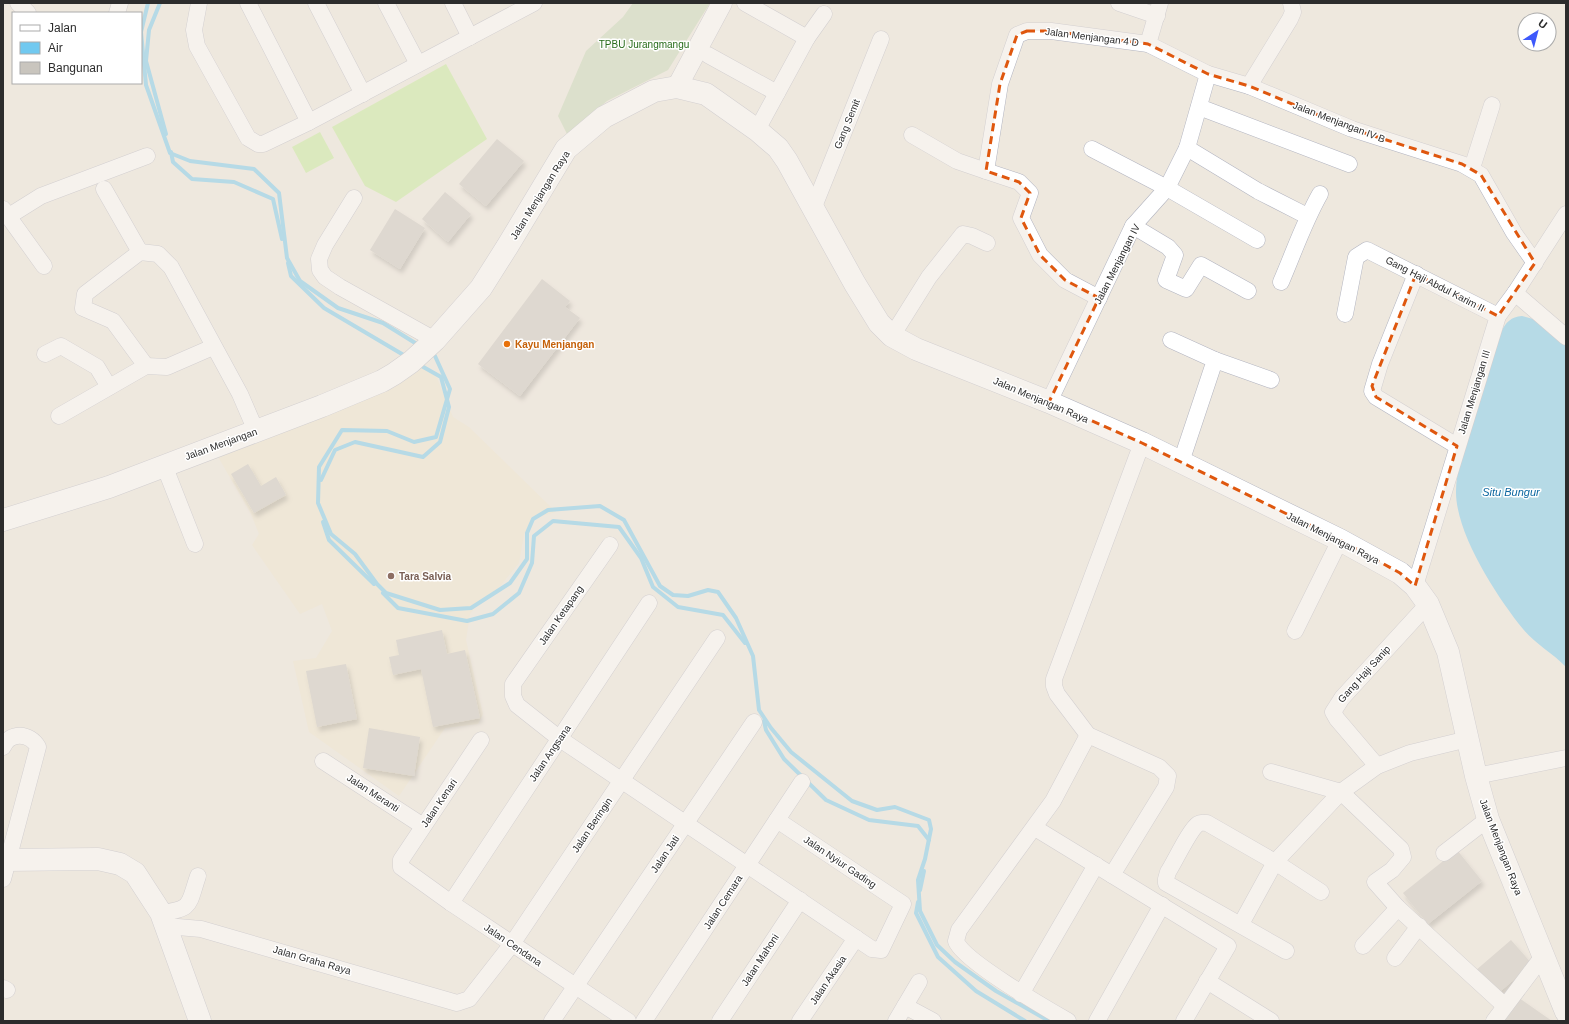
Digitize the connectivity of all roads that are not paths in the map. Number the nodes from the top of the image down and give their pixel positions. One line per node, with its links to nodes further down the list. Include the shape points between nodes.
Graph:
1 (18, 3): 13 (street)
2 (199, 3): 28 (street, via 194,30 197,46 248,138 263,144)
3 (248, 3): 28 (street)
4 (316, 3): 25 (street)
5 (386, 3): 20 (street)
6 (453, 3): 15 (street)
7 (722, 3): 23 (street)
8 (745, 3): 16 (street)
9 (1120, 3): 12 (street)
10 (1291, 3): 22 (street, via 1293,12 1290,19)
11 (528, 4): 15 (street)
12 (1158, 9): 18 (street)
13 (27, 12)
14 (824, 14): 16 (street)
15 (470, 37): 20 (street)
16 (807, 38): 24 (street)
17 (880, 39): 41 (street, Gang Semit)
18 (1148, 44): 21 (street); 36 (street, Jalan Menjangan 4 D, via 1051,31 1027,31 1017,35 1000,84)
19 (708, 55): 24 (street)
20 (418, 64): 25 (street)
21 (1208, 74): 22 (street, Jalan Menjangan IV B); 27 (street, Jalan Menjangan IV)
22 (1249, 86): 35 (street, Jalan Menjangan IV B, via 1352,129)
23 (677, 87): 29 (main road, Jalan Menjangan Raya, via 706,94); 61 (main road, Jalan Menjangan Raya, via 654,91 604,118 566,149 481,288)
24 (777, 93): 29 (street)
25 (363, 94): 28 (street)
26 (1492, 105): 35 (street)
27 (1199, 107): 31 (street, Jalan Menjangan IV); 34 (street)
28 (309, 122)
29 (757, 130): 41 (main road, Jalan Menjangan Raya, via 778,148)
30 (912, 135): 36 (street, via 957,161)
31 (1187, 148): 37 (street, Jalan Menjangan IV); 44 (street, via 1258,191)
32 (1092, 149): 37 (street)
33 (147, 156): 42 (street, via 41,196)
34 (1349, 164)
35 (1472, 168): 49 (street, via 1481,175 1514,233)
36 (986, 171): 55 (street, via 1019,182 1030,193 1021,218 1040,255 1065,280)
37 (1167, 188): 45 (street, Jalan Menjangan IV); 46 (street)
38 (104, 189): 48 (street)
39 (1320, 194): 44 (street)
40 (354, 198): 61 (street, via 325,245 319,259 320,270 325,277 340,287)
41 (812, 209): 58 (main road, Jalan Menjangan Raya, via 879,323)
42 (6, 213): 50 (street)
43 (1566, 215): 49 (street, Jalan Menjangan III)
44 (1307, 216): 52 (street)
45 (1134, 226): 53 (street, via 1168,247 1175,255 1166,280 1186,289 1201,265); 55 (street, Jalan Menjangan IV)
46 (1257, 240)
47 (987, 243): 58 (street, via 963,234 929,277)
48 (140, 252): 62 (street, via 158,254 171,267); 65 (street, via 84,294 83,308 113,321)
49 (1536, 263): 54 (street, Jalan Menjangan III)
50 (44, 266)
51 (1416, 274): 56 (street, Gang Haji Abdul Karim II, via 1367,250 1356,257); 57 (street, Gang Haji Abdul Karim II); 72 (street, via 1372,391 1376,397)
52 (1281, 282)
53 (1248, 291)
54 (1515, 293): 57 (street, Jalan Menjangan III); 59 (street)
55 (1099, 298): 68 (street, Jalan Menjangan IV)
56 (1345, 314)
57 (1498, 316): 72 (street, Jalan Menjangan III)
58 (892, 336): 68 (main road, Jalan Menjangan Raya, via 916,349)
59 (1566, 337)
60 (1171, 340): 64 (street)
61 (432, 343): 70 (main road, Jalan Menjangan, via 411,362 382,381)
62 (213, 347): 65 (street, via 167,367); 70 (street, via 240,394)
63 (46, 354): 67 (street, via 61,346 97,367)
64 (1214, 360): 66 (street); 73 (street)
65 (146, 366): 67 (street)
66 (1271, 380)
67 (110, 387): 69 (street)
68 (1049, 402): 71 (main road, Jalan Menjangan Raya)
69 (59, 416)
70 (256, 431): 74 (main road, Jalan Menjangan)
71 (1142, 443): 73 (main road, Jalan Menjangan Raya); 85 (street, via 1054,679 1057,694)
72 (1457, 446): 79 (street, Jalan Menjangan III)
73 (1181, 462): 76 (main road, Jalan Menjangan Raya)
74 (164, 465): 75 (main road, Jalan Menjangan, via 79,497); 77 (street)
75 (3, 520)
76 (1340, 540): 79 (main road, Jalan Menjangan Raya, via 1400,573); 82 (street)
77 (195, 544)
78 (610, 545): 86 (street, Jalan Ketapang, via 513,684 512,696 517,705)
79 (1415, 586): 81 (main road, Jalan Menjangan Raya)
80 (649, 603): 86 (street, Jalan Angsana)
81 (1428, 604): 87 (main road, Jalan Menjangan Raya, via 1448,652); 92 (street, Gang Haji Sanip, via 1342,698 1333,712)
82 (1295, 631)
83 (717, 638): 95 (street, Jalan Beringin)
84 (754, 722): 100 (street, Jalan Jati)
85 (1088, 735): 102 (street, via 1053,801); 109 (street, via 1159,767 1168,776 1166,787)
86 (560, 739): 95 (street); 113 (street, Jalan Angsana)
87 (1468, 739): 92 (street, via 1410,753); 94 (main road, Jalan Menjangan Raya)
88 (481, 740): 101 (street, Jalan Kenari)
89 (3, 747): 107 (street, via 9,738 16,735 26,736 38,746)
90 (1566, 758): 94 (street)
91 (323, 760): 101 (street, Jalan Meranti)
92 (1377, 766): 97 (street)
93 (1270, 772): 97 (street)
94 (1476, 776): 98 (main road, Jalan Menjangan Raya)
95 (622, 780): 100 (street); 120 (street, Jalan Beringin)
96 (802, 782): 99 (street, Jalan Cemara)
97 (1341, 792): 104 (street); 115 (street, via 1404,855 1400,862 1375,882)
98 (1488, 819): 103 (street); 123 (main road, Jalan Menjangan Raya)
99 (777, 820): 105 (street, Jalan Cemara); 119 (street, Jalan Nyiur Gading, via 903,904 880,950 872,949)
100 (686, 824): 105 (street); 127 (street, Jalan Jati)
101 (423, 826): 108 (street, Jalan Kenari, via 400,860)
102 (1035, 828): 106 (street); 128 (street, via 959,930 956,941 963,952)
103 (1444, 853)
104 (1275, 862): 111 (street); 117 (street); 117 (street, via 1201,822 1196,824 1168,872 1166,883)
105 (747, 865): 112 (street); 136 (street, Jalan Cemara)
106 (1096, 865): 109 (street); 128 (street)
107 (5, 866): 116 (main road, via 98,860 120,864 135,873)
108 (401, 867): 113 (street, Jalan Cendana)
109 (1112, 875): 114 (street)
110 (198, 876): 116 (street, via 188,904)
111 (1321, 892)
112 (800, 900): 119 (street); 137 (street, Jalan Mahoni)
113 (451, 903): 120 (street, Jalan Cendana)
114 (1162, 906): 125 (street, via 1228,946); 142 (street)
115 (1398, 908): 118 (street); 121 (street)
116 (163, 920): 129 (street, Jalan Graha Raya); 133 (main road)
117 (1241, 924): 122 (street)
118 (1419, 926): 124 (street); 131 (street)
119 (856, 938): 138 (street, Jalan Akasia)
120 (512, 944): 127 (street, Jalan Cendana); 129 (street, Jalan Beringin, via 469,998)
121 (1363, 946)
122 (1286, 951)
123 (1543, 956): 131 (street); 132 (main road, Jalan Menjangan Raya)
124 (1395, 958)
125 (1207, 981): 143 (street); 144 (street)
126 (919, 982): 130 (street)
127 (576, 987): 134 (street, Jalan Jati); 135 (street, Jalan Cendana)
128 (1021, 994): 141 (street)
129 (457, 1003)
130 (905, 1006): 139 (street); 140 (street)
131 (1505, 1006): 145 (street)
132 (1566, 1012)
133 (200, 1021)
134 (552, 1021)
135 (628, 1021)
136 (644, 1021)
137 (720, 1021)
138 (800, 1021)
139 (896, 1021)
140 (933, 1021)
141 (1068, 1021)
142 (1097, 1021)
143 (1184, 1021)
144 (1271, 1021)
145 (1494, 1021)

